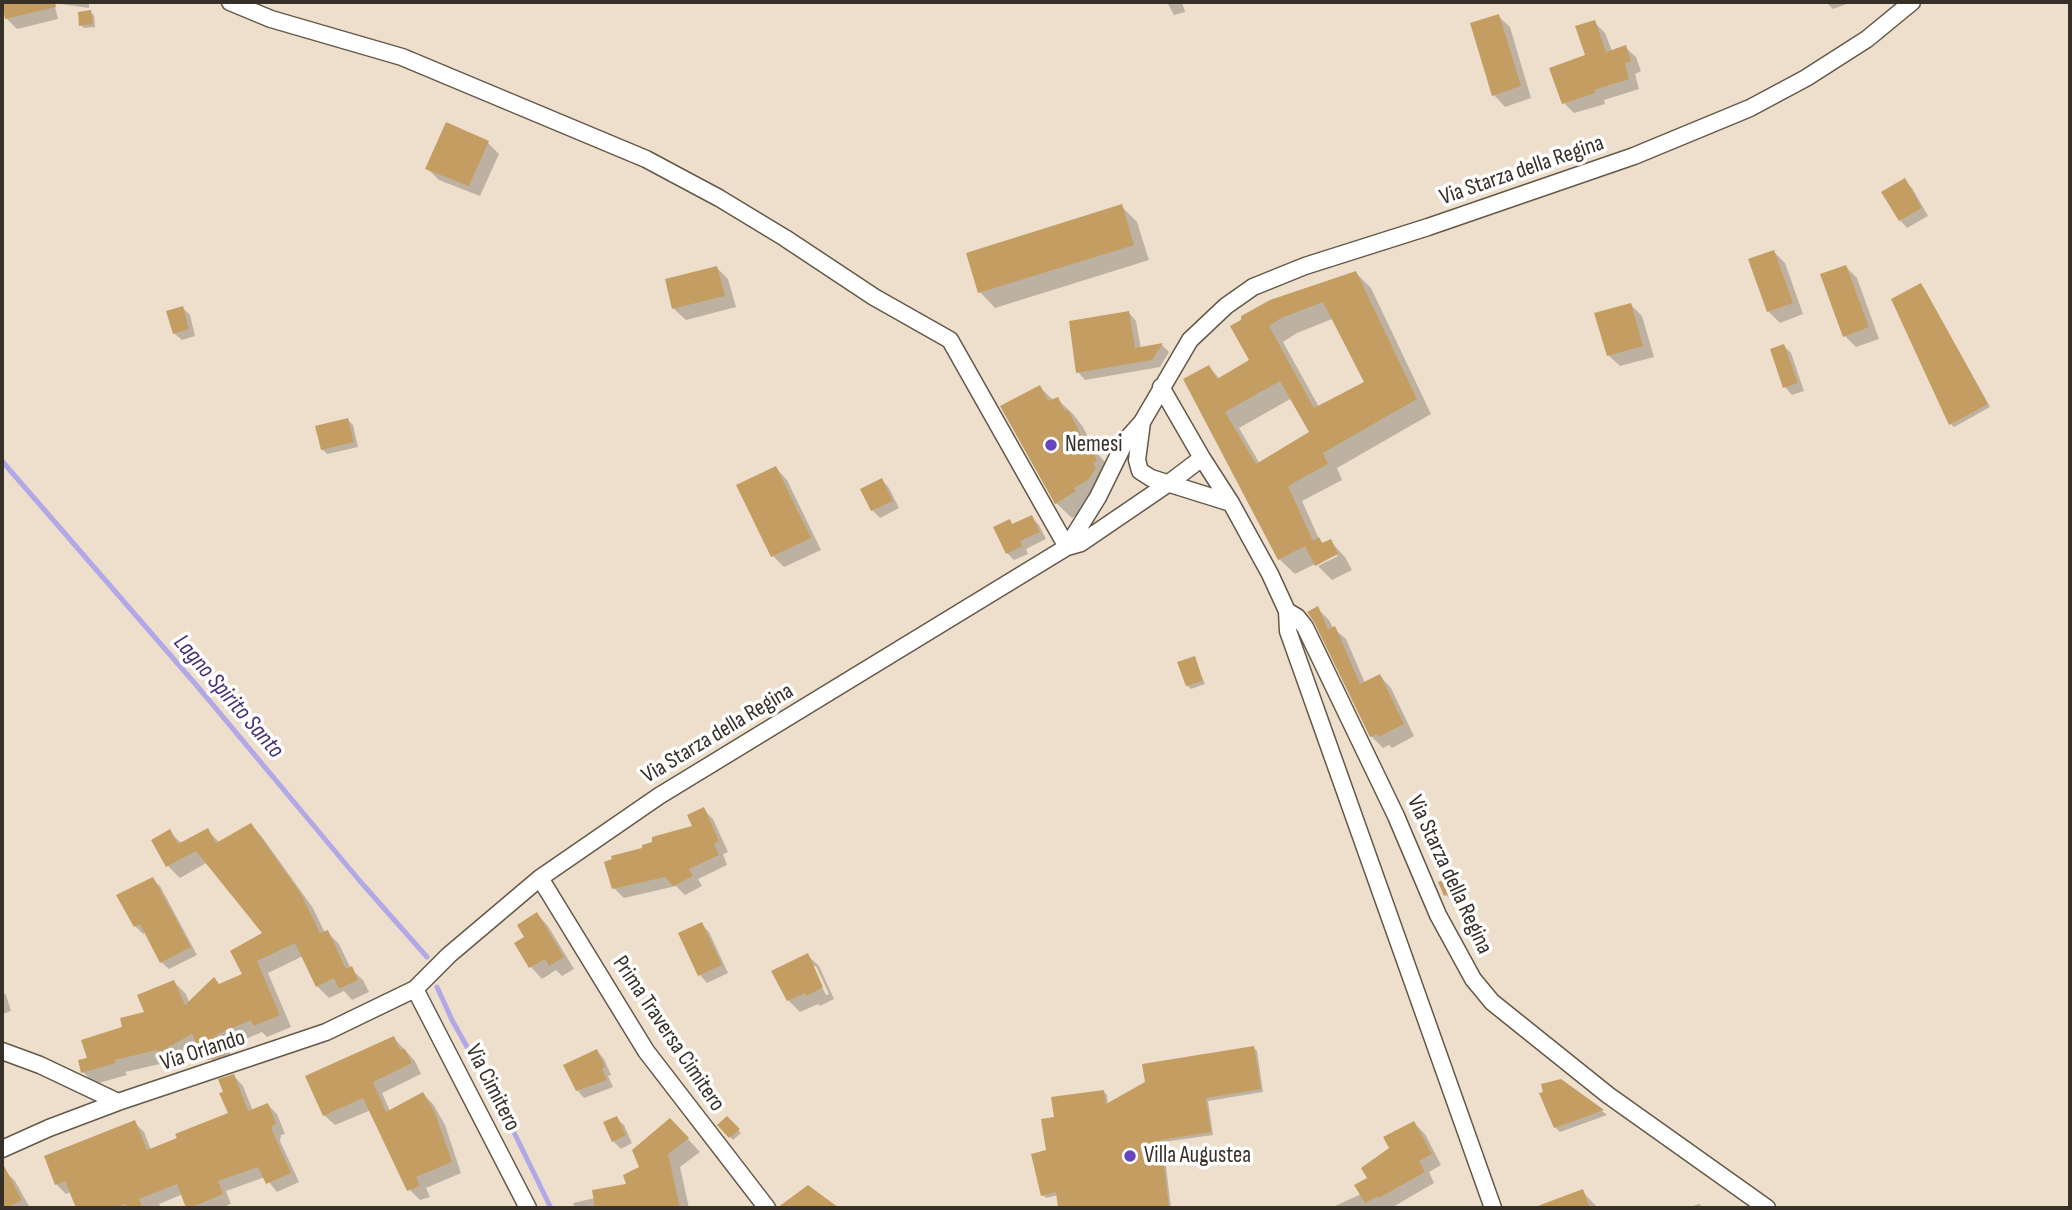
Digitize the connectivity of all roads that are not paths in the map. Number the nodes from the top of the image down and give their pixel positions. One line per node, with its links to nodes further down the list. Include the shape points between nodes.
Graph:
1 (230, 2): 8 (street, via 271,19 402,57 646,159 719,198 950,340)
2 (1912, 2): 3 (street, Via Starza della Regina, via 1867,39 1750,108 1599,169 1253,286 1189,340)
3 (1161, 387): 4 (street, Via Starza della Regina); 5 (street, Via Starza della Regina)
4 (1142, 422): 6 (street, Via Starza della Regina, via 1140,471); 8 (street, Via Starza della Regina, via 1126,440)
5 (1202, 458): 6 (street, Via Starza della Regina); 7 (street, Via Starza della Regina)
6 (1169, 483): 7 (street, Via Starza della Regina); 8 (street, Via Starza della Regina)
7 (1231, 503): 9 (street, Via Starza della Regina)
8 (1068, 547): 10 (street, Via Starza della Regina, via 659,796)
9 (1287, 611): 17 (street, Via Starza della Regina, via 1292,644); 18 (street, Via Starza della Regina, via 1305,627 1438,915 1473,979 1492,1002 1608,1095)
10 (540, 878): 11 (street, Via Starza della Regina); 16 (street, Prima Traversa Cimitero, via 646,1051)
11 (415, 989): 13 (street, Via Orlando, via 326,1032); 15 (street, Via Cimitero)
12 (2, 1051): 13 (street)
13 (118, 1102): 14 (street, Via Orlando)
14 (2, 1149)
15 (528, 1208)
16 (767, 1208)
17 (1493, 1208)
18 (1767, 1208)

